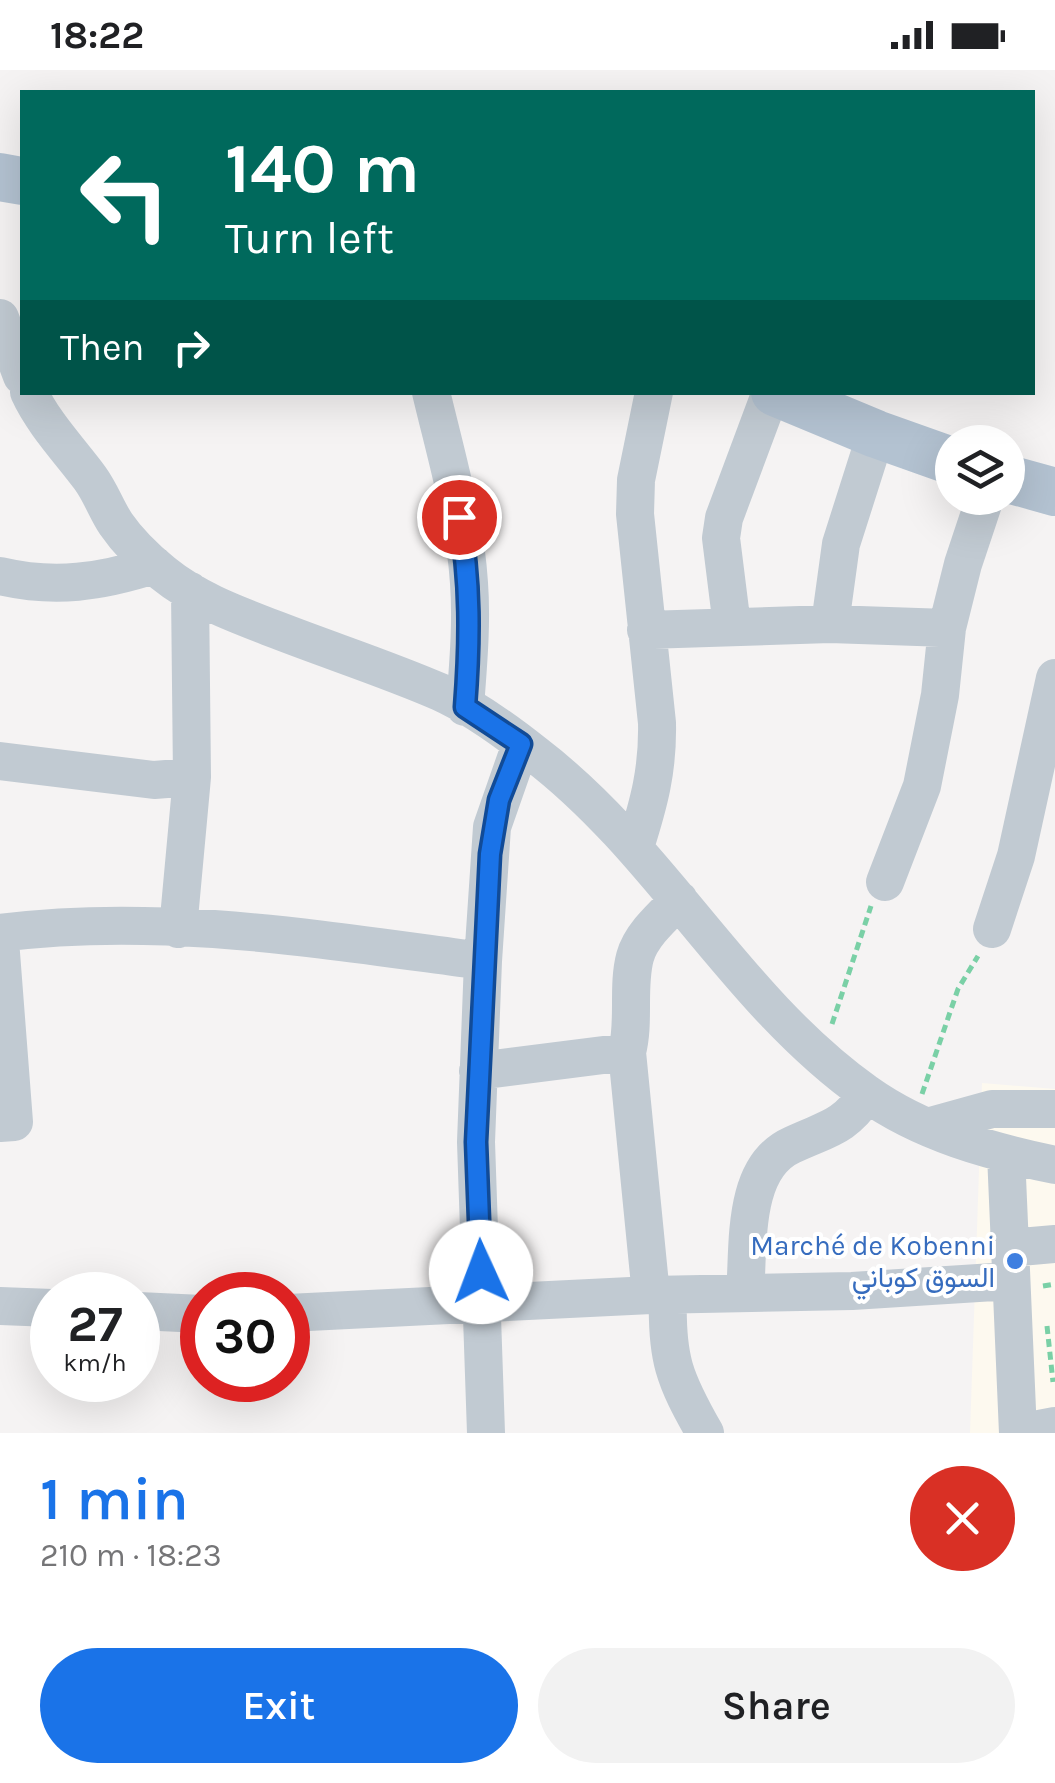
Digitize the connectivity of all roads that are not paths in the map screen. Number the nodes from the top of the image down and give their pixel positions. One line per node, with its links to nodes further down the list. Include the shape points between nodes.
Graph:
1 (0, 318): 2 (street)
2 (20, 371)
3 (31, 395): 13 (street, via 115,522)
4 (432, 395): 21 (street, via 469,581)
5 (653, 395): 19 (street, via 634,514)
6 (772, 395): 17 (street, via 722,528)
7 (780, 395): 8 (main road)
8 (876, 434): 9 (main road); 16 (street, via 847,521)
9 (935, 454)
10 (1025, 484): 11 (main road)
11 (1055, 492)
12 (979, 515): 18 (street)
13 (154, 565): 14 (street, via 88,582 32,584); 15 (street)
14 (0, 576)
15 (190, 592): 21 (street); 25 (street)
16 (830, 624): 17 (street); 18 (street)
17 (732, 626): 19 (street)
18 (947, 628): 27 (street, via 922,786)
19 (646, 630): 26 (street, via 658,758)
20 (1055, 678): 23 (street)
21 (465, 707): 22 (street)
22 (521, 744): 26 (street); 32 (street, via 492,827)
23 (1046, 752): 30 (street)
24 (0, 761): 25 (street, via 154,780)
25 (192, 778): 29 (street)
26 (635, 847): 28 (street)
27 (885, 882)
28 (679, 900): 33 (street, via 635,956); 35 (street, via 771,1010)
29 (178, 929): 31 (street, via 86,924); 32 (street)
30 (992, 929)
31 (0, 937): 37 (street, via 14,1122)
32 (483, 962): 34 (street)
33 (628, 1052): 34 (street); 44 (street)
34 (478, 1071): 45 (street)
35 (866, 1094): 38 (street); 43 (street, via 842,1124 771,1160 753,1198)
36 (1055, 1110): 38 (street, via 992,1110)
37 (0, 1123)
38 (920, 1123): 39 (street)
39 (1006, 1154): 40 (street); 42 (street)
40 (1055, 1165)
41 (1055, 1244): 42 (street)
42 (1021, 1272): 43 (street, via 852,1291); 49 (street, via 1018,1433)
43 (745, 1293): 44 (street)
44 (660, 1295): 45 (street); 51 (street, via 682,1394)
45 (482, 1304): 48 (street); 50 (street)
46 (0, 1306): 47 (street)
47 (30, 1307)
48 (310, 1312)
49 (1055, 1426)
50 (486, 1433)
51 (705, 1433)

